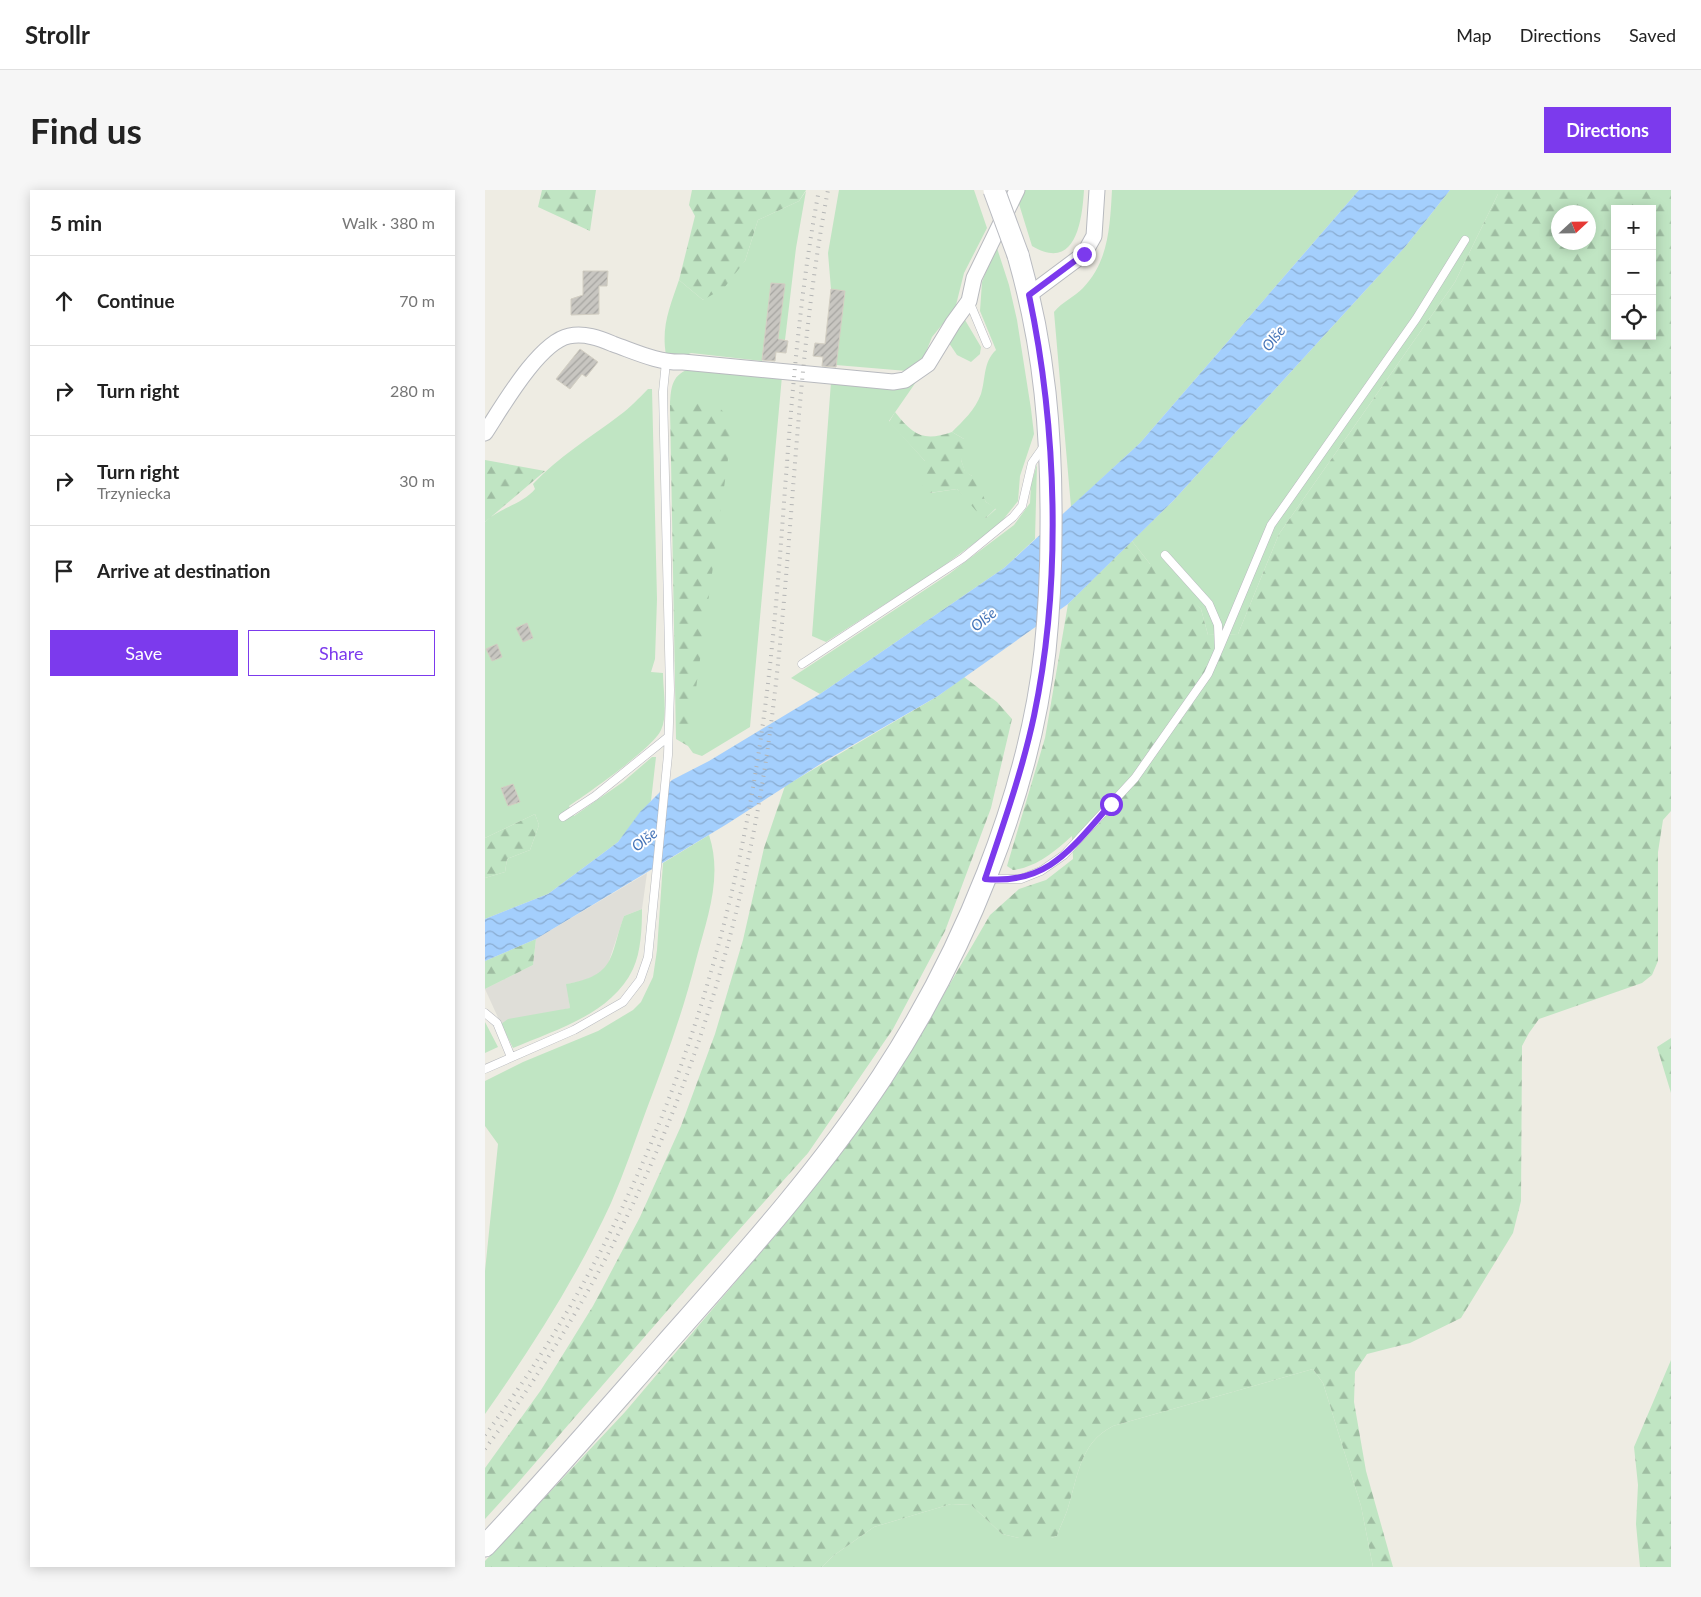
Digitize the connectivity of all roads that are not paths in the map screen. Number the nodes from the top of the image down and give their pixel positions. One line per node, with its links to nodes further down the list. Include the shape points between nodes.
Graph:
1 (994, 190): 5 (main road, bridge, via 1018,254)
2 (1017, 190): 6 (street, via 974,278)
3 (1097, 190): 5 (street, via 1094,236 1084,254)
4 (1465, 240): 12 (lane, via 1416,319 1271,525)
5 (1029, 295): 10 (main road, via 1041,354)
6 (969, 301): 7 (lane); 8 (street, via 928,364 905,380 893,382)
7 (987, 344)
8 (666, 362): 9 (street, via 591,336 568,336 549,346 518,382); 14 (lane, via 663,392)
9 (485, 433)
10 (1049, 438): 13 (lane, via 1032,463 1022,506 1013,517 963,558); 16 (main road, via 1051,573 1045,653 1025,752)
11 (1165, 555): 12 (lane, via 1209,604 1218,625)
12 (1219, 649): 16 (lane, via 1208,674 1160,745 1135,778 1064,855 1041,871 1021,879)
13 (802, 664)
14 (668, 737): 15 (lane, via 595,796); 18 (lane, via 648,957 641,980 623,1002 574,1030)
15 (563, 817)
16 (985, 879): 20 (main road, via 935,985 901,1046 856,1115 733,1269)
17 (485, 1013): 18 (lane, via 497,1023)
18 (511, 1057): 19 (lane)
19 (485, 1069)
20 (485, 1546)

